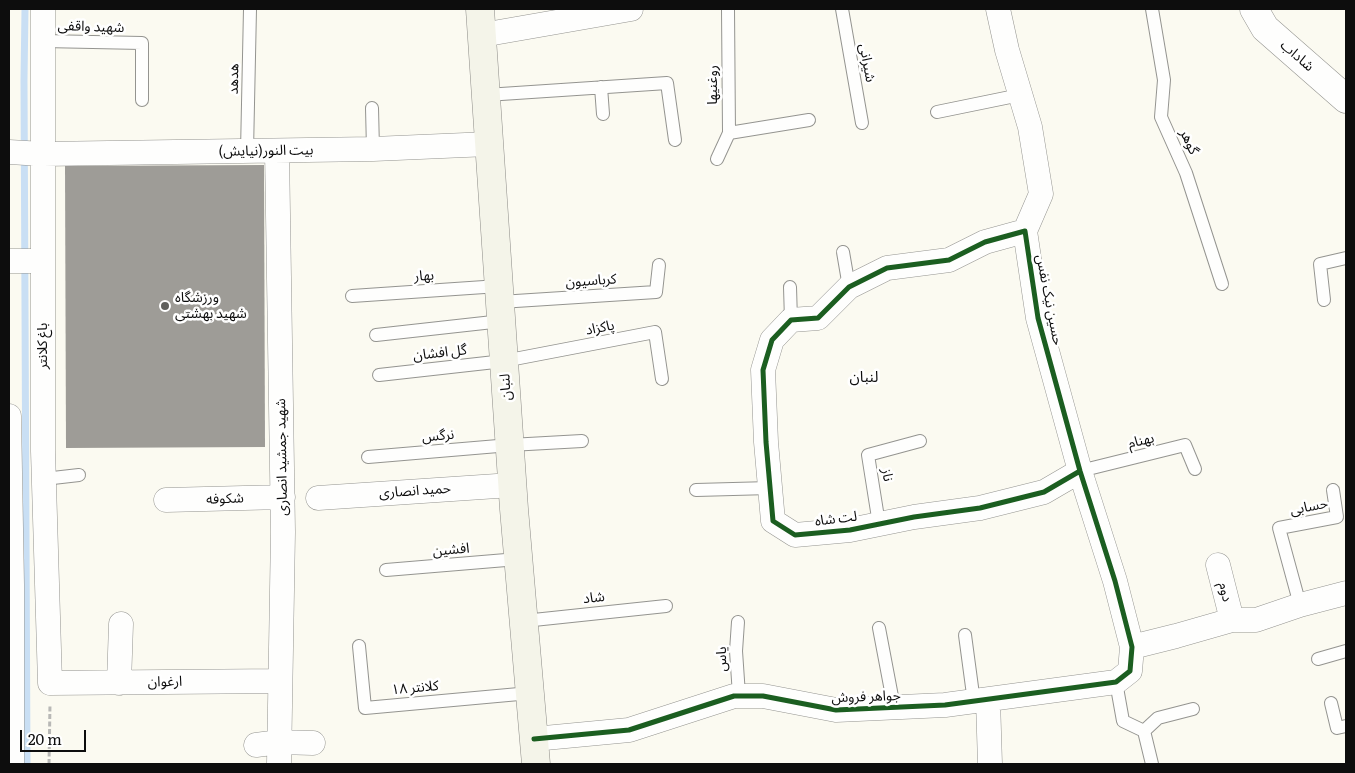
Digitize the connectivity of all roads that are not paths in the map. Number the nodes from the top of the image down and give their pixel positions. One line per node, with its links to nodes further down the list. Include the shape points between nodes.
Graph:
1 (44, 9): 10 (street, باغ کلانتر)
2 (250, 9): 25 (lane, هدهد)
3 (631, 9): 9 (street)
4 (728, 9): 21 (lane, روغنیها)
5 (842, 9): 20 (lane, شیرانی)
6 (998, 9): 13 (street)
7 (1152, 9): 36 (lane, گوهر, via 1164,80 1161,118 1186,173)
8 (1254, 9): 15 (street, شاداب, via 1265,28)
9 (481, 22): 12 (main road, لنبان)
10 (43, 40): 14 (lane, شهید واقفی, via 142,43); 28 (street, باغ کلانتر)
11 (601, 87): 12 (lane); 18 (lane); 22 (lane, via 667,82)
12 (486, 95): 23 (main road, لنبان)
13 (1020, 95): 17 (lane); 30 (street, via 1030,127 1041,194)
14 (142, 100)
15 (1346, 100)
16 (372, 108): 24 (lane)
17 (937, 112)
18 (603, 114)
19 (809, 120): 21 (lane)
20 (862, 123)
21 (729, 133): 29 (lane, روغنیها)
22 (675, 140)
23 (489, 144): 24 (street, بیت النور(نیایش)); 41 (main road, لنبان)
24 (372, 149): 26 (street, بیت النور(نیایش))
25 (247, 150): 26 (street, بیت النور(نیایش)); 28 (street, بیت النور(نیایش))
26 (277, 150): 61 (street, شهید جمشید انصاری)
27 (9, 152): 28 (street, بیت النور(نیایش))
28 (43, 154): 34 (street, باغ کلانتر)
29 (717, 159)
30 (1025, 231): 38 (street, via 985,242 949,260 886,268); 53 (street, حسین نیک نفس, via 1038,318)
31 (843, 252): 38 (lane)
32 (1346, 258): 40 (lane, via 1320,264)
33 (9, 261): 34 (street)
34 (43, 261): 55 (street, باغ کلانتر)
35 (659, 266): 41 (lane, کرباسیون, via 656,292)
36 (1222, 284)
37 (790, 287): 42 (lane)
38 (849, 287): 42 (street, via 818,318)
39 (352, 296): 41 (lane, بهار)
40 (1324, 300)
41 (500, 303): 43 (lane); 44 (main road, لنبان)
42 (791, 320): 58 (street, لت شاه, via 772,340 763,370)
43 (376, 335)
44 (504, 361): 45 (lane, گل افشان); 46 (lane, پاکزاد, via 655,332); 50 (main road, لنبان)
45 (378, 375)
46 (662, 379)
47 (9, 416): 56 (street)
48 (920, 441): 64 (lane, ناز, via 868,455)
49 (582, 442): 50 (lane, نرگس)
50 (510, 445): 51 (lane, نرگس); 57 (main road, لنبان)
51 (368, 457)
52 (1195, 469): 53 (lane, بهنام, via 1185,445)
53 (1080, 471): 64 (street, لت شاه, via 1044,492 980,508); 79 (street, حسین نیک نفس)
54 (79, 475): 55 (lane)
55 (44, 479): 84 (street, باغ کلانتر)
56 (10, 480): 68 (street)
57 (512, 485): 62 (street, حمید انصاری); 65 (main road, لنبان)
58 (770, 488): 59 (lane); 64 (street, لت شاه, via 774,521 795,535)
59 (696, 490)
60 (1333, 490): 70 (lane, حسابی, via 1337,517 1279,528)
61 (283, 497): 63 (street, شکوفه); 82 (street, شهید جمشید انصاری)
62 (318, 498)
63 (166, 500)
64 (879, 524)
65 (518, 559): 67 (lane, افشین); 73 (main road, لنبان)
66 (1218, 565): 72 (street, دوم)
67 (386, 570)
68 (11, 585): 86 (street)
69 (1346, 594): 70 (street)
70 (1300, 605): 72 (street, via 1256,620)
71 (666, 606): 73 (lane, شاد)
72 (1232, 620): 79 (street)
73 (524, 621): 87 (main road, لنبان)
74 (738, 622): 88 (lane, یاس)
75 (121, 624): 85 (street)
76 (879, 628): 91 (lane)
77 (964, 635): 89 (lane)
78 (359, 646): 87 (lane, کلانتر ۱۸, via 365,708)
79 (1132, 647): 83 (street, via 1130,671)
80 (1346, 651): 81 (lane)
81 (1318, 659)
82 (280, 681): 85 (street, ارغوان); 96 (street, شهید جمشید انصاری)
83 (1116, 682): 89 (street, جواهر فروش); 94 (lane, via 1123,721)
84 (50, 683): 85 (street, ارغوان)
85 (119, 683)
86 (10, 687): 98 (street)
87 (530, 693): 97 (main road, لنبان)
88 (739, 696): 91 (street, جواهر فروش, via 763,696 836,710); 97 (street, جواهر فروش, via 629,730)
89 (981, 701): 91 (street, جواهر فروش); 99 (street)
90 (1331, 703): 93 (lane, via 1337,728)
91 (894, 707)
92 (1193, 709): 94 (lane, via 1158,718)
93 (1346, 726)
94 (1144, 731): 100 (lane)
95 (314, 743): 96 (street)
96 (271, 750)
97 (535, 752)
98 (12, 764)
99 (990, 764)
100 (1152, 764)

